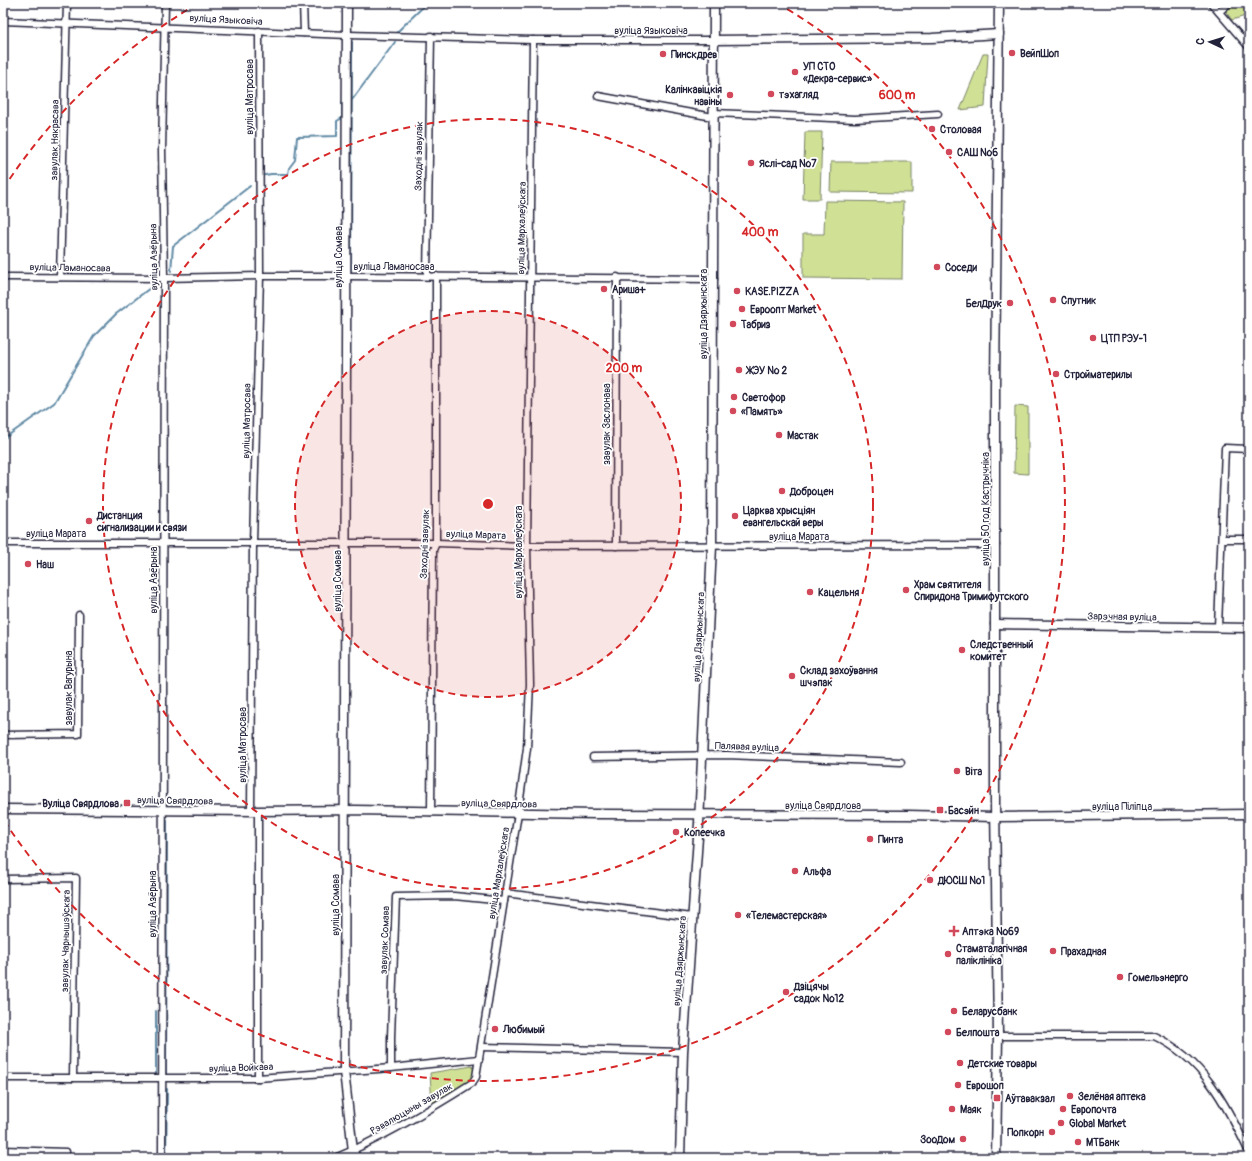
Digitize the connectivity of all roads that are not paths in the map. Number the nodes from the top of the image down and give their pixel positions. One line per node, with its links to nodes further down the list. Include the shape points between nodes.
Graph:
1 (67, 3): 11 (street, завулак Някрасава)
2 (164, 3): 12 (street, вуліца Азёрына)
3 (302, 3): 14 (street)
4 (348, 3): 16 (street, вуліца Сомава)
5 (714, 3): 19 (street, вуліца Дзяржынскага)
6 (999, 3): 15 (street, вуліца 50 год Кастрычніка)
7 (1211, 3): 9 (street)
8 (1229, 3): 9 (street)
9 (1219, 12): 20 (street)
10 (3, 21): 11 (street, вуліца Языковіча)
11 (66, 22): 12 (street, вуліца Языковіча); 24 (street, завулак Някрасава)
12 (164, 26): 13 (street, вуліца Языковіча); 32 (street, вуліца Азёрына)
13 (259, 31): 14 (street, вуліца Языковіча); 25 (street, вуліца Матросава)
14 (304, 33): 16 (street, вуліца Языковіча)
15 (999, 34): 19 (street, вуліца Языковіча, via 932,38); 42 (street, вуліца 50 год Кастрычніка)
16 (348, 35): 17 (street, вуліца Языковіча); 26 (street, вуліца Сомава)
17 (431, 36): 18 (street, вуліца Языковіча); 27 (street, Заходні завулак)
18 (533, 40): 19 (street, вуліца Языковіча); 30 (street, вуліца Мархалеўскага)
19 (714, 40): 23 (street, вуліца Дзяржынскага)
20 (1249, 47)
21 (598, 96): 23 (street)
22 (938, 114): 23 (street, via 855,119)
23 (713, 115): 33 (street, вуліца Дзяржынскага)
24 (60, 276): 29 (street, вуліца Ламаносава); 32 (street, вуліца Ламаносава)
25 (260, 276): 26 (street, вуліца Ламаносава); 32 (street, вуліца Ламаносава); 38 (street, вуліца Матросава)
26 (348, 276): 27 (street, вуліца Ламаносава); 39 (street, вуліца Сомава)
27 (427, 276): 28 (street, вуліца Ламаносава)
28 (436, 276): 30 (street, вуліца Ламаносава); 40 (street, Заходні завулак)
29 (3, 277)
30 (530, 277): 31 (street, вуліца Ламаносава); 43 (street, вуліца Мархалеўскага)
31 (617, 277): 33 (street, вуліца Ламаносава); 44 (street, завулак Заслонава)
32 (164, 278): 41 (street, вуліца Азёрына)
33 (714, 279): 45 (street, вуліца Дзяржынскага)
34 (1249, 449): 35 (street, via 1225,448)
35 (1222, 539): 36 (street); 48 (street)
36 (1249, 539)
37 (3, 543): 41 (street, вуліца Марата)
38 (253, 543): 39 (street, вуліца Марата); 41 (street, вуліца Марата); 57 (street, вуліца Матросава)
39 (347, 543): 40 (street, вуліца Марата); 56 (street, вуліца Сомава)
40 (436, 543): 43 (street, вуліца Марата); 58 (street, Заходні завулак, via 433,550)
41 (163, 544): 55 (street, вуліца Азёрына)
42 (996, 545): 45 (street, вуліца Марата); 47 (street, вуліца 50 год Кастрычніка)
43 (527, 546): 44 (street, вуліца Марата); 59 (street, вуліца Мархалеўскага, via 530,684 527,748)
44 (616, 546): 45 (street, вуліца Марата)
45 (712, 546): 51 (street, вуліца Дзяржынскага)
46 (79, 615): 50 (street, завулак Вагурына, via 78,734)
47 (995, 624): 48 (street, Зарэчная вуліца); 62 (street, вуліца 50 год Кастрычніка)
48 (1218, 627): 49 (street, Зарэчная вуліца)
49 (1249, 628)
50 (3, 735)
51 (703, 755): 52 (street, Палявая вуліца); 53 (street, Палявая вуліца); 60 (street, вуліца Дзяржынскага)
52 (593, 757)
53 (901, 762)
54 (3, 808): 55 (street, вуліца Свярдлова)
55 (162, 810): 57 (street, вуліца Свярдлова); 76 (street, вуліца Азёрына)
56 (346, 810): 57 (street, вуліца Свярдлова); 58 (street, вуліца Свярдлова); 72 (street, вуліца Сомава)
57 (255, 811): 75 (street, вуліца Матросава)
58 (431, 812): 59 (street, вуліца Свярдлова)
59 (518, 813): 60 (street, вуліца Свярдлова); 64 (street, вуліца Мархалеўскага)
60 (700, 814): 62 (street, вуліца Свярдлова); 66 (street, вуліца Дзяржынскага)
61 (1249, 814): 62 (street, вуліца Піліпца)
62 (995, 817): 67 (street, вуліца 50 год Кастрычніка)
63 (3, 879): 74 (street, завулак Чарнышэўскага, via 76,878)
64 (505, 893): 65 (street, вуліца Мархалеўскага); 66 (street)
65 (504, 901): 68 (street, вуліца Мархалеўскага); 71 (street, завулак Сомава, via 454,896 396,897)
66 (692, 917): 69 (street, вуліца Дзяржынскага)
67 (998, 1036): 78 (street, via 1154,1036 1171,1044 1201,1071 1216,1090); 84 (street, вуліца 50 год Кастрычніка)
68 (481, 1047): 69 (street); 70 (street, вуліца Мархалеўскага)
69 (683, 1052): 83 (street, вуліца Дзяржынскага)
70 (479, 1059): 71 (street, вуліца Войкава); 79 (street, Рэвалюцыны завулак, via 476,1077 472,1083)
71 (391, 1068): 72 (street, вуліца Войкава)
72 (344, 1071): 75 (street, вуліца Войкава); 79 (street, вуліца Сомава)
73 (3, 1078): 74 (street, вуліца Войкава)
74 (73, 1078): 76 (street, вуліца Войкава)
75 (258, 1078): 76 (street, вуліца Войкава)
76 (162, 1079): 81 (street, вуліца Азёрына)
77 (3, 1150): 80 (street, via 66,1152)
78 (1249, 1152)
79 (355, 1154): 82 (street, Рэвалюцыны завулак)
80 (66, 1158)
81 (162, 1158)
82 (335, 1158)
83 (680, 1158)
84 (996, 1158)

